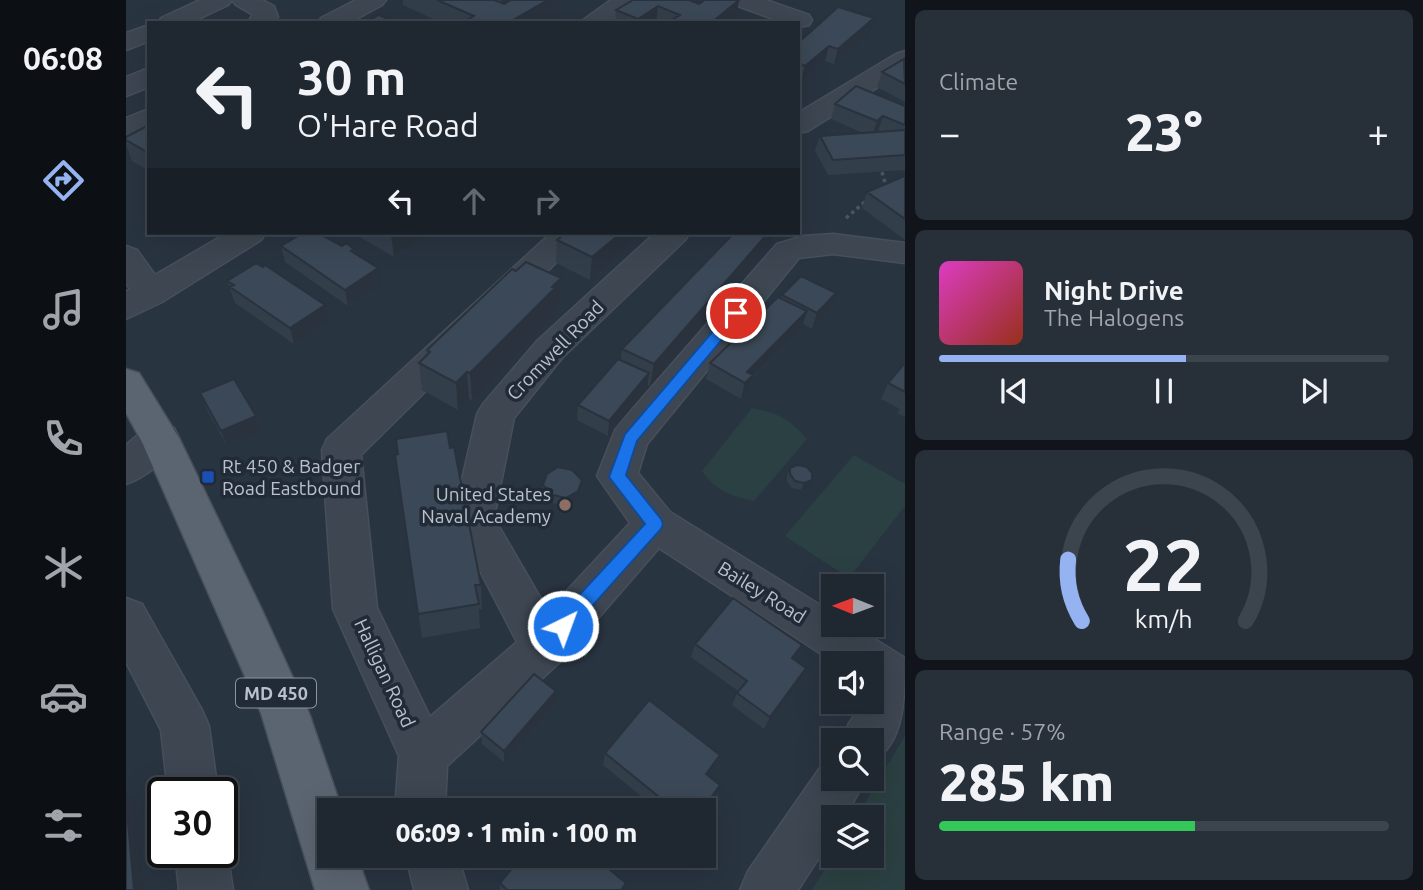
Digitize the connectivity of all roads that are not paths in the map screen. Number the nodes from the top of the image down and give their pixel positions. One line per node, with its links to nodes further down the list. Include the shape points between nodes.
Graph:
1 (220, 0): 7 (street)
2 (244, 0): 8 (street, via 265,11)
3 (374, 0): 9 (street)
4 (628, 0): 10 (street)
5 (743, 0): 6 (street)
6 (804, 17)
7 (174, 21)
8 (262, 21)
9 (334, 21)
10 (594, 21)
11 (147, 33): 12 (street)
12 (126, 42)
13 (905, 59): 17 (street)
14 (147, 77): 15 (street)
15 (126, 88)
16 (147, 118): 18 (street)
17 (800, 124)
18 (126, 129)
19 (247, 235): 24 (street)
20 (568, 235): 33 (street, Halligan Road, via 341,450 355,608)
21 (672, 235): 30 (street, Cromwell Road, via 550,349 495,414 474,519)
22 (905, 253): 28 (street, Bailey Road, via 829,242 808,243 788,251 630,438 617,477)
23 (126, 257): 24 (street)
24 (138, 301)
25 (126, 382): 26 (main road, MD 450)
26 (160, 438): 27 (street); 37 (main road, MD 450, via 285,713)
27 (126, 468)
28 (655, 524): 30 (street); 31 (street, Bailey Road)
29 (126, 618): 34 (street, via 185,726)
30 (544, 647): 33 (street)
31 (905, 682): 32 (street)
32 (874, 728)
33 (423, 755): 36 (street, Halligan Road)
34 (191, 777)
35 (833, 791): 44 (street)
36 (421, 798)
37 (317, 812)
38 (203, 868): 41 (street)
39 (335, 868): 42 (main road)
40 (435, 868): 43 (street)
41 (206, 890)
42 (342, 890)
43 (441, 890)
44 (766, 890)

